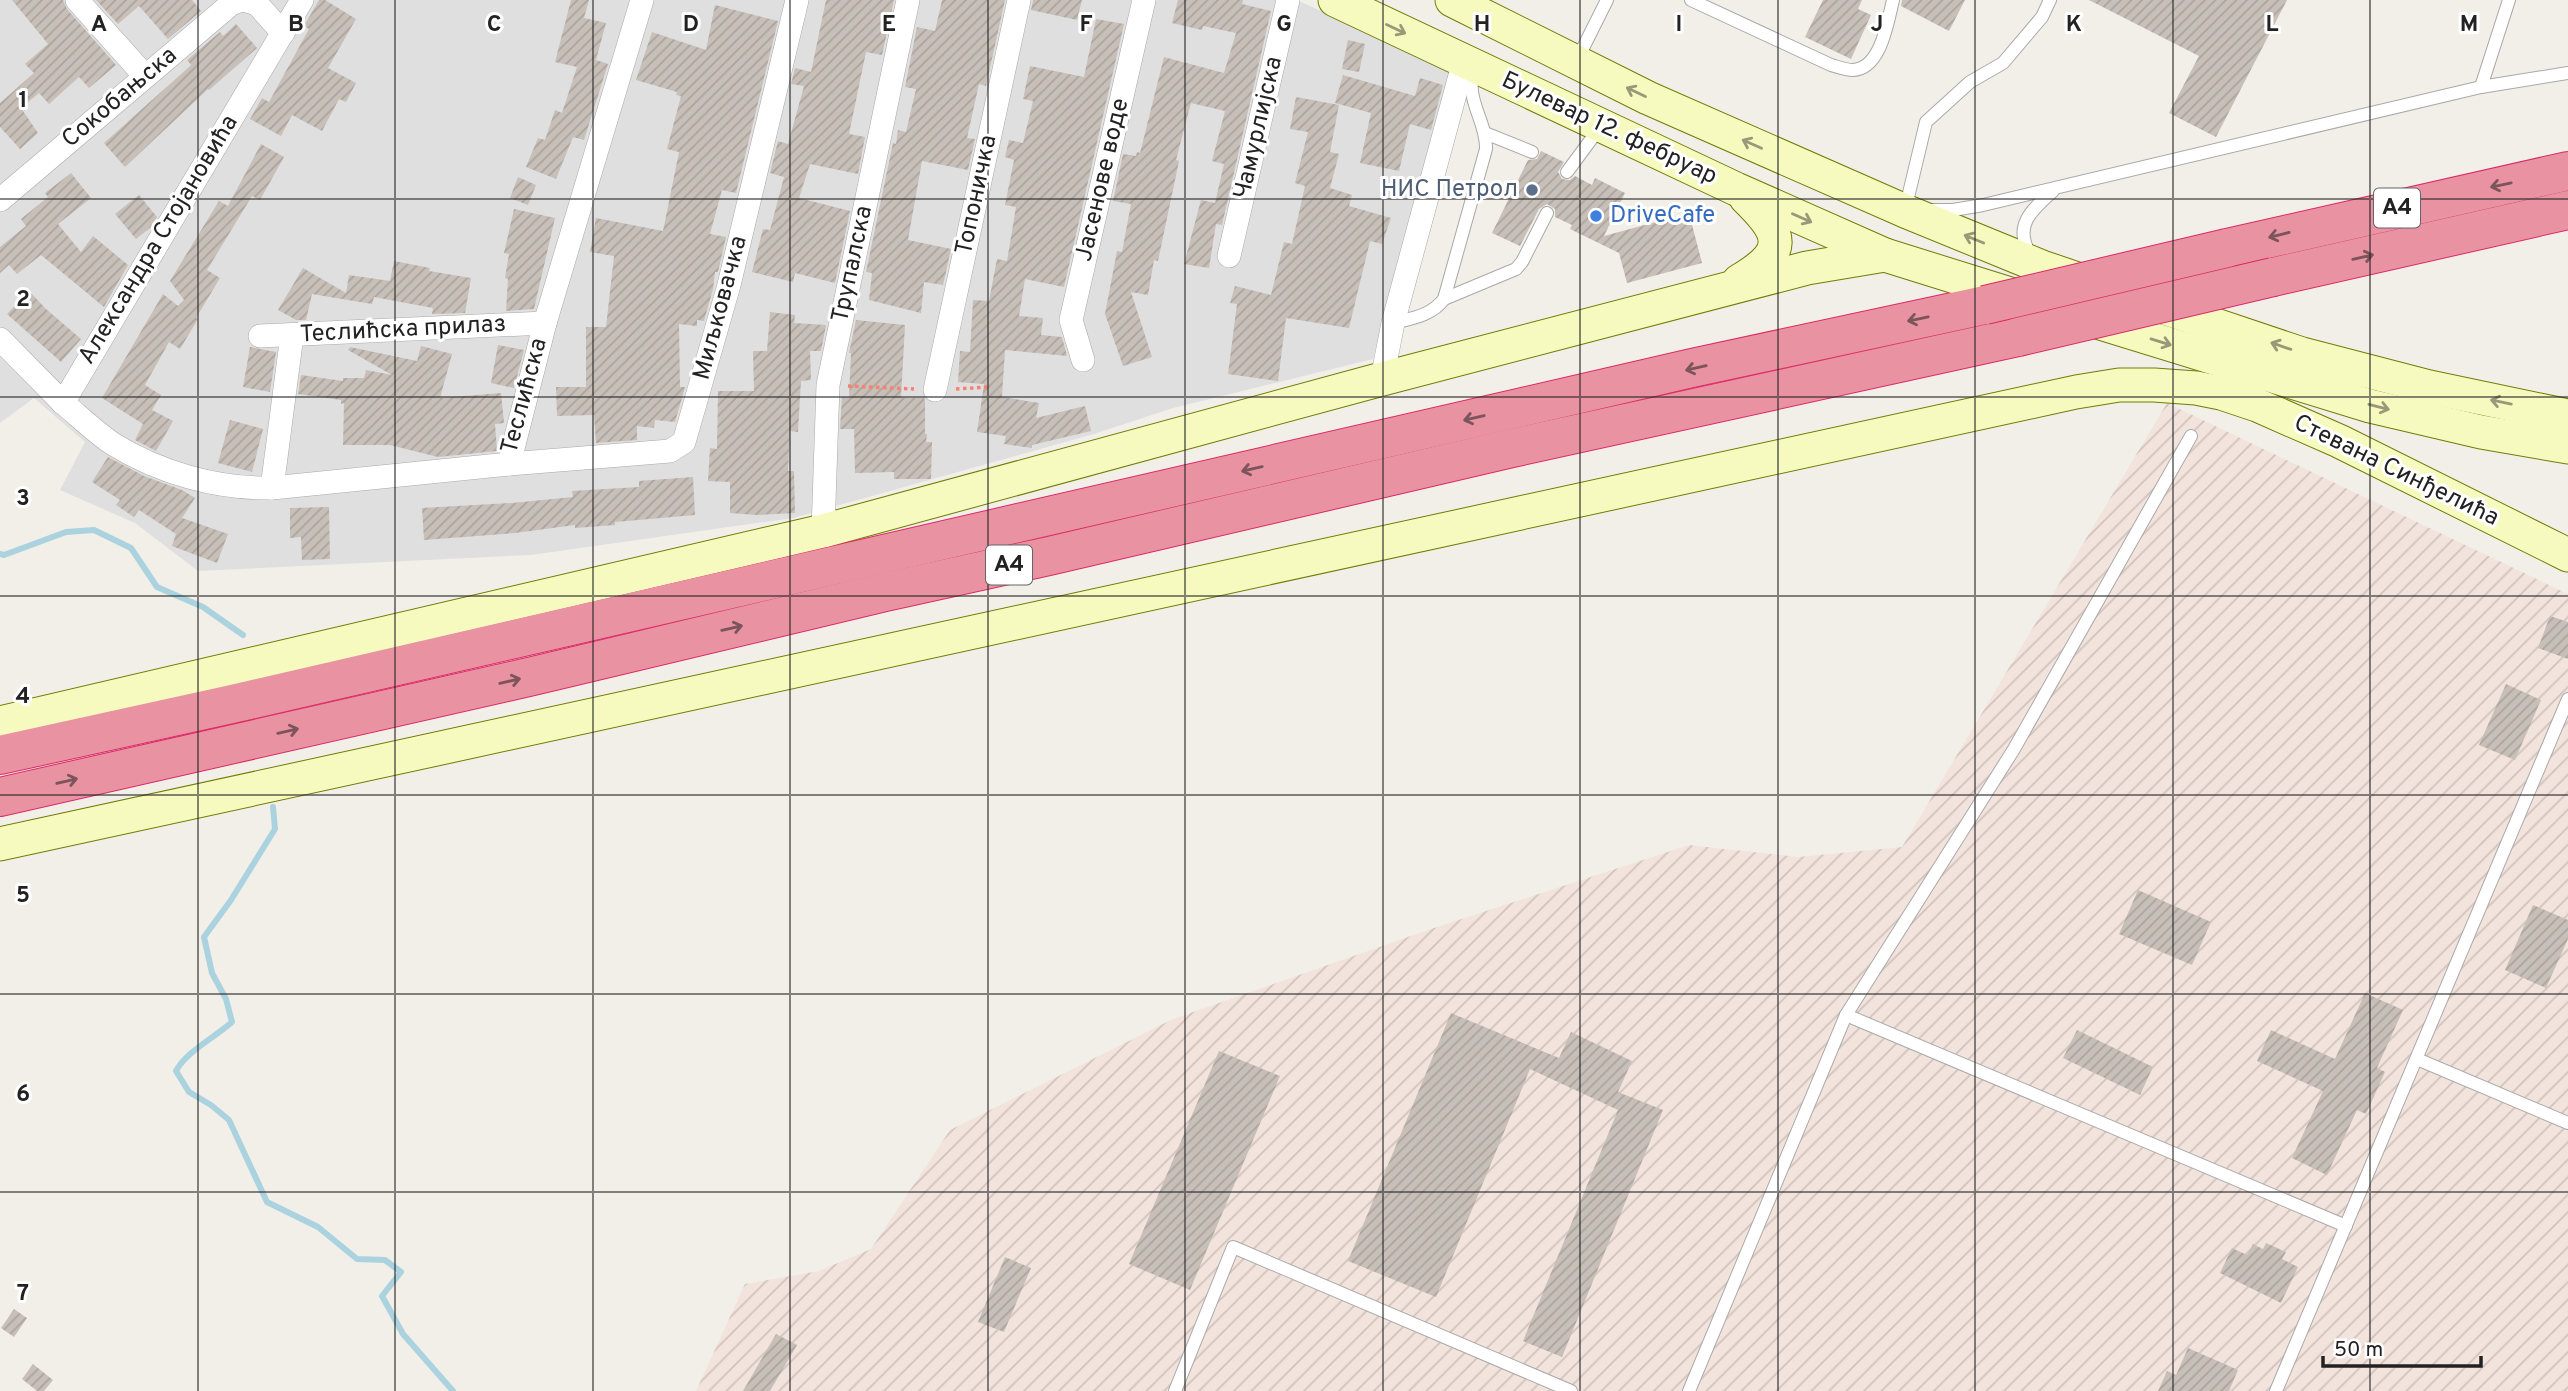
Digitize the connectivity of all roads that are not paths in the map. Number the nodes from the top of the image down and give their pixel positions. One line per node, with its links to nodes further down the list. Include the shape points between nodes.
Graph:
1 (77, 0): 21 (street)
2 (243, 0): 17 (street, Сокобањска, via 257,4); 21 (street, Сокобањска, via 230,4)
3 (302, 0): 17 (street, Александра Стојановића)
4 (642, 0): 39 (street, Теслићска)
5 (797, 0): 51 (street, Миљковачка, via 729,285 684,442 670,451)
6 (908, 0): 53 (street, Трупалска, via 828,385)
7 (1019, 0): 46 (street, Топоничка)
8 (1144, 0): 44 (street, Јасенове воде, via 1071,320)
9 (1289, 0): 34 (street, Чамурлијска)
10 (1335, 0): 19 (main road, Булевар 12. фебруар, one-way to 19)
11 (1452, 0): 18 (main road, Булевар 12. фебруар)
12 (1607, 0): 18 (lane)
13 (1691, 0): 14 (lane, via 1831,65 1855,70 1867,65 1882,42)
14 (1893, 0)
15 (2050, 0): 32 (lane, via 2042,17 2003,63 1970,82 1926,122)
16 (2509, 0): 22 (lane)
17 (283, 33): 47 (street, Александра Стојановића)
18 (1576, 62): 32 (main road, Булевар 12. фебруар, one-way to 18)
19 (1469, 64): 23 (main road, Булевар 12. фебруар); 24 (lane); 40 (street)
20 (2568, 73): 22 (lane)
21 (145, 76): 30 (street, Сокобањска)
22 (2481, 87): 29 (lane)
23 (1601, 126): 26 (lane); 28 (main road, Булевар 12. фебруар)
24 (1485, 133): 25 (lane); 38 (lane, via 1486,149)
25 (1532, 152)
26 (1566, 169)
27 (2568, 171): 57 (highway, A4, one-way to 57, bridge)
28 (1736, 189): 35 (main road, Булевар 12. фебруар, one-way to 35); 37 (main road, via 1769,222 1774,249 1764,264)
29 (2056, 189): 32 (lane, via 1953,211); 36 (lane, via 2033,209 2024,225 2028,251)
30 (0, 200)
31 (2568, 210): 58 (highway, A4, one-way to 31, bridge)
32 (1905, 211): 36 (main road, Булевар 12. фебруар, one-way to 32)
33 (1546, 213): 38 (lane, via 1516,269)
34 (1229, 256)
35 (1885, 256): 37 (main road, via 1807,268); 50 (main road, Булевар 12. фебруар, one-way to 50, via 2371,406)
36 (2042, 267): 48 (main road, Булевар 12. фебруар, one-way to 36, via 2302,354)
37 (1721, 292): 45 (main road)
38 (1444, 299): 40 (lane, via 1428,314)
39 (545, 323): 41 (street, Теслићска прилаз); 51 (street, Теслићска)
40 (1393, 323): 45 (street)
41 (292, 335): 42 (street, Теслићска прилаз); 52 (street)
42 (260, 336)
43 (0, 339): 47 (street)
44 (1083, 360)
45 (1382, 379): 53 (main road)
46 (934, 390)
47 (62, 403): 52 (street, Теслићска, via 112,443 154,464 218,485)
48 (2568, 416)
49 (2191, 436): 60 (lane, via 2014,748)
50 (2568, 447)
51 (509, 464): 52 (street, Теслићска)
52 (272, 488)
53 (823, 531): 56 (main road)
54 (2568, 555): 59 (main road, Стевана Синђелића, via 2257,405 2196,388 2119,385)
55 (2568, 699): 61 (lane)
56 (0, 723)
57 (0, 755)
58 (0, 797)
59 (0, 844)
60 (1846, 1015): 63 (lane); 66 (lane)
61 (2417, 1059): 62 (lane); 63 (lane)
62 (2568, 1123)
63 (2346, 1226): 67 (lane)
64 (1175, 1391): 65 (lane, via 1233,1247)
65 (1571, 1391)
66 (1689, 1391)
67 (2276, 1391)

